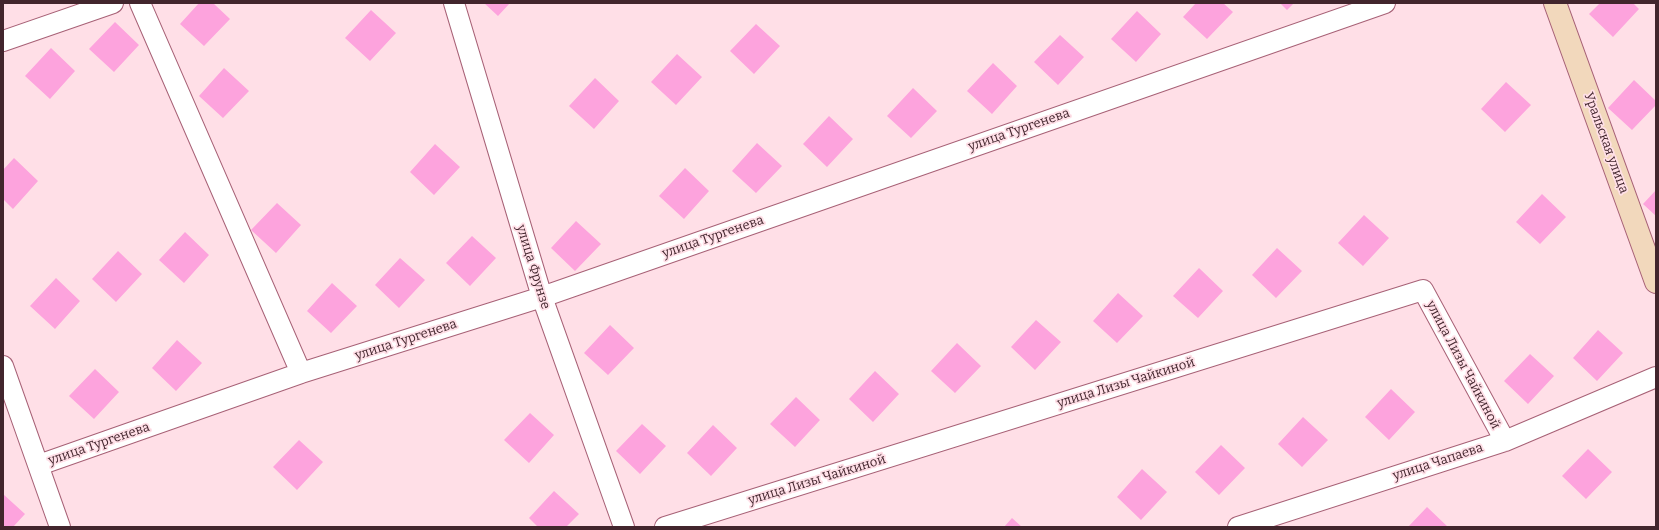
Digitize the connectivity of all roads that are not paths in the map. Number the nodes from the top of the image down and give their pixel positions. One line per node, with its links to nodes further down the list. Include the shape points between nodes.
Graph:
1 (113, 3): 6 (street)
2 (140, 3): 10 (street)
3 (454, 3): 8 (street, улица Фрунзе)
4 (1385, 3): 8 (street, улица Тургенева)
5 (1555, 3): 7 (street, Уральская улица)
6 (3, 41)
7 (1656, 282)
8 (542, 296): 10 (street, улица Тургенева); 15 (street, улица Фрунзе)
9 (3, 366): 13 (street)
10 (301, 373): 13 (street, улица Тургенева)
11 (1656, 376): 12 (street, улица Чапаева)
12 (1504, 441): 16 (street, улица Лизы Чайкиной, via 1423,290); 17 (street, улица Чапаева)
13 (39, 465): 14 (street)
14 (60, 527)
15 (624, 527)
16 (665, 527)
17 (1238, 527)

